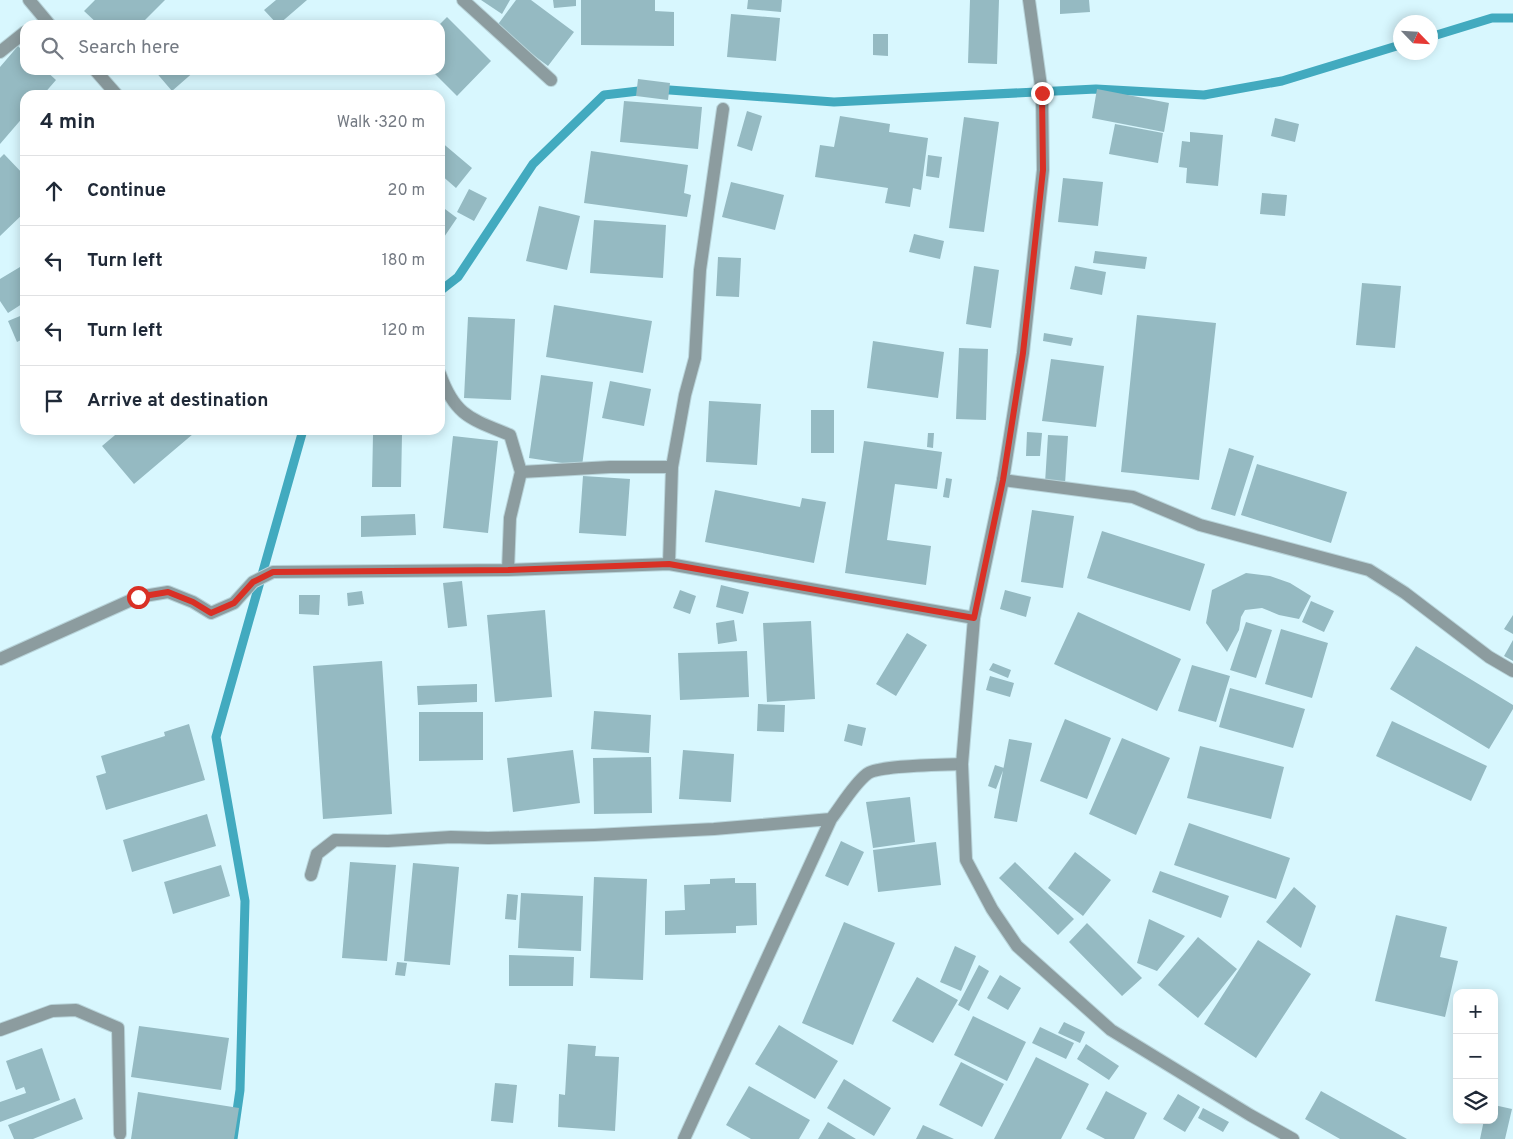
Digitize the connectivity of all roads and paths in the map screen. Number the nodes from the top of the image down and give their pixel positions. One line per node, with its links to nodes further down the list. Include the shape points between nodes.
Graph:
1 (29, 0): 4 (street)
2 (463, 0): 8 (street)
3 (1029, 0): 14 (street, via 1042,93 1043,170 1023,353)
4 (40, 20)
5 (20, 36): 6 (street)
6 (0, 52)
7 (99, 75): 9 (street)
8 (551, 80)
9 (113, 90)
10 (723, 109): 12 (street, via 700,270 695,358)
11 (445, 386): 13 (street, via 453,404 471,419 510,435)
12 (672, 467): 13 (street); 15 (street)
13 (521, 472): 16 (street, via 510,518)
14 (1003, 480): 17 (street); 19 (street, via 1133,497 1200,524 1369,570)
15 (669, 564): 16 (street); 17 (street)
16 (508, 570): 18 (street, via 273,572 253,582 234,603 211,613 168,592 138,597)
17 (974, 618): 20 (street)
18 (0, 659)
19 (1513, 671)
20 (962, 764): 21 (street, via 892,768 868,773); 26 (street, via 966,860 992,909 1017,946 1111,1030)
21 (831, 819): 22 (street, via 594,835 335,840 317,854); 25 (street)
22 (311, 875)
23 (0, 1030): 24 (street, via 52,1010 76,1010 118,1028)
24 (120, 1134)
25 (687, 1138)
26 (1293, 1139)

